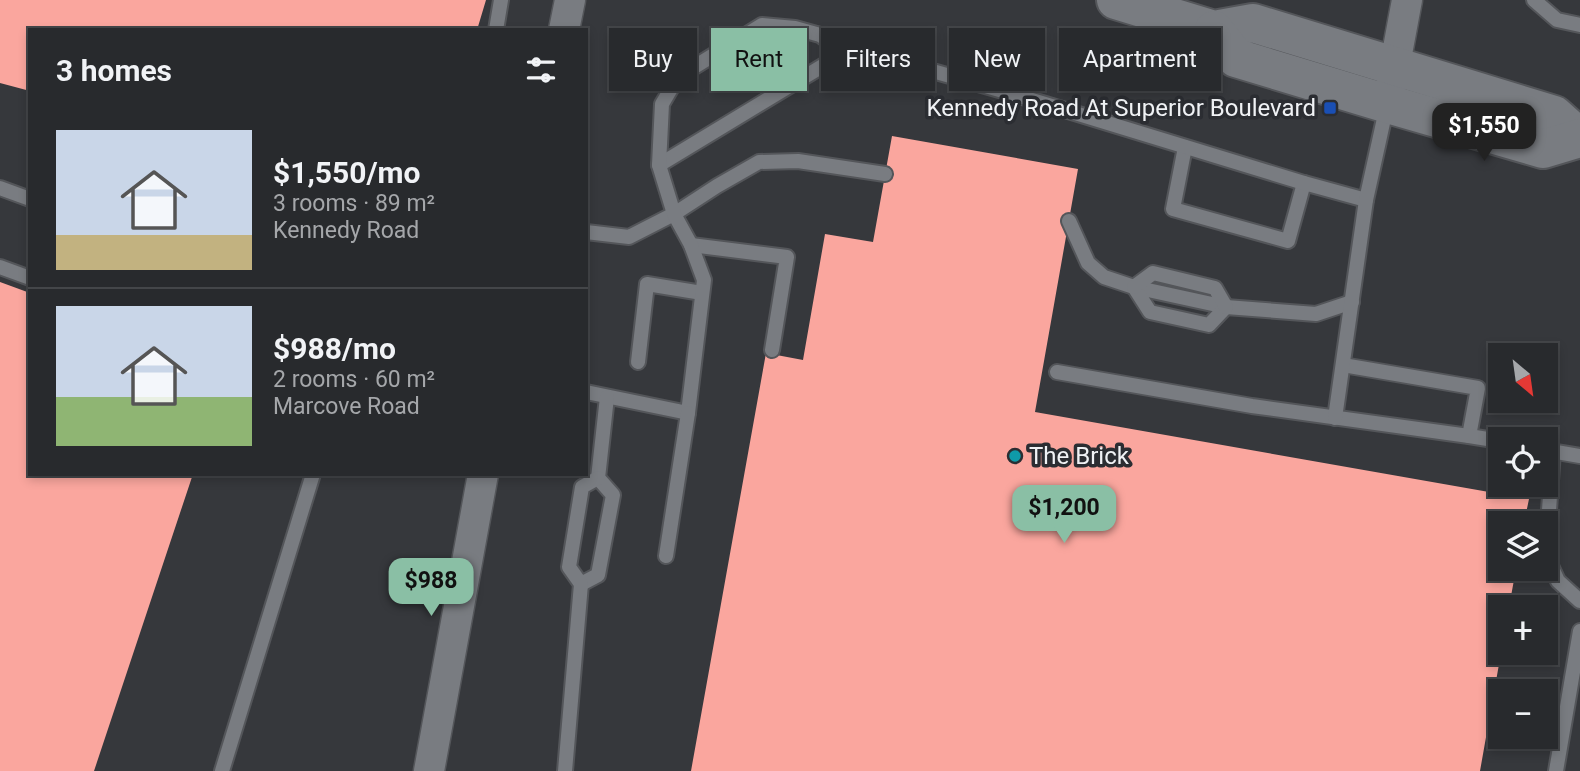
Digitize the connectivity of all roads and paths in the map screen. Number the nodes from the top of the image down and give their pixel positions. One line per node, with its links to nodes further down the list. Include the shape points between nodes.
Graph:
1 (501, 0): 7 (lane)
2 (570, 0): 8 (street)
3 (1116, 0): 9 (main road)
4 (1407, 0): 13 (street)
5 (1534, 0): 6 (lane, via 1557,20)
6 (1580, 25)
7 (496, 28)
8 (564, 28)
9 (1207, 28)
10 (1221, 29): 13 (main road, via 1253,23)
11 (821, 36): 19 (lane, via 762,25 678,77 662,104)
12 (1221, 39): 16 (main road, via 1236,58)
13 (1394, 66): 16 (street); 17 (main road, via 1554,115)
14 (821, 67): 19 (lane)
15 (935, 72): 18 (lane)
16 (1388, 104): 17 (main road, via 1543,149); 24 (lane)
17 (1580, 138)
18 (1185, 146): 21 (lane); 21 (lane, via 1172,209 1288,241)
19 (659, 165): 25 (lane)
20 (885, 174): 25 (lane, via 798,161 759,162)
21 (1304, 183): 24 (lane)
22 (0, 188): 23 (lane)
23 (28, 197)
24 (1366, 200): 33 (lane)
25 (674, 214): 27 (lane, via 629,237); 28 (lane)
26 (1069, 221): 31 (lane, via 1087,263 1104,278)
27 (588, 232)
28 (691, 245): 32 (lane, via 704,280); 35 (lane, via 787,257)
29 (0, 267): 30 (lane)
30 (28, 277)
31 (1134, 288): 34 (lane, via 1153,273 1215,288); 34 (lane, via 1150,312 1209,325)
32 (702, 293): 36 (lane, via 647,284); 41 (lane)
33 (1352, 302): 34 (lane, via 1316,314); 37 (lane)
34 (1226, 307)
35 (772, 350)
36 (638, 362)
37 (1343, 365): 42 (lane); 43 (lane, via 1478,388)
38 (1057, 372): 42 (lane)
39 (588, 392): 40 (lane)
40 (607, 397): 41 (lane); 49 (lane)
41 (688, 413): 51 (lane)
42 (1335, 418): 43 (lane)
43 (1469, 436): 44 (lane)
44 (1488, 439)
45 (1558, 453): 46 (lane)
46 (1580, 457)
47 (312, 476): 55 (lane)
48 (482, 476): 56 (street)
49 (598, 478): 52 (lane, via 582,487 573,541 569,567); 52 (lane, via 613,495 598,575)
50 (1548, 497): 53 (lane, via 1546,555 1558,581)
51 (666, 556)
52 (581, 584): 57 (lane)
53 (1580, 601)
54 (1580, 631): 58 (lane)
55 (222, 771)
56 (429, 771)
57 (565, 771)
58 (1556, 771)

